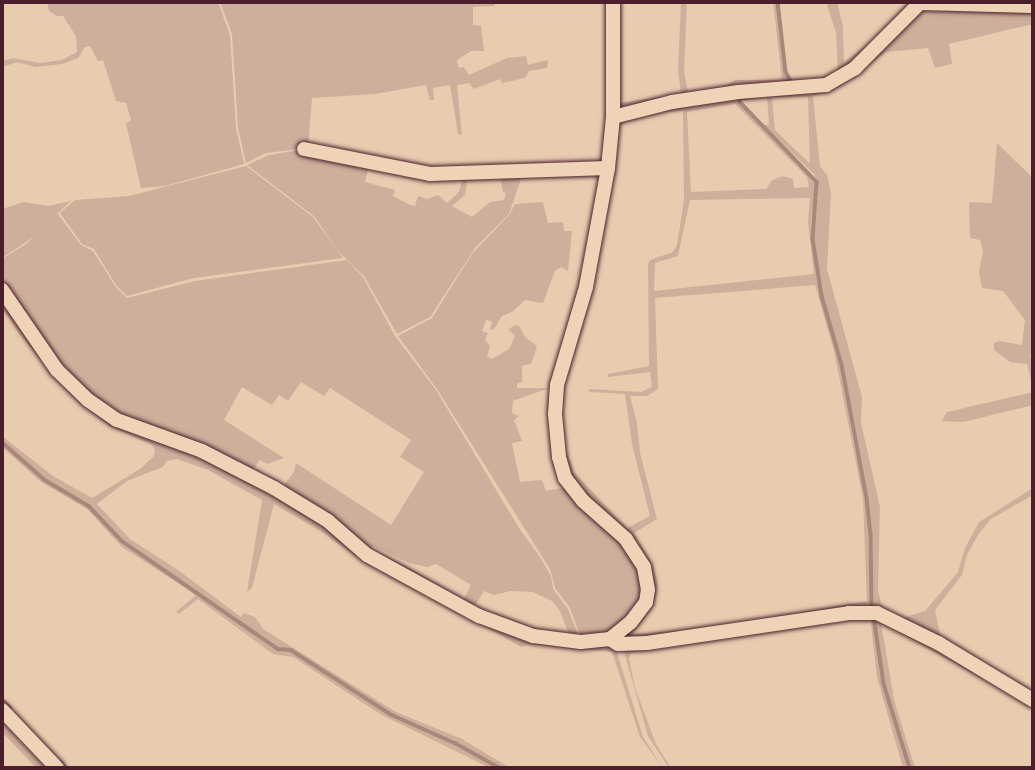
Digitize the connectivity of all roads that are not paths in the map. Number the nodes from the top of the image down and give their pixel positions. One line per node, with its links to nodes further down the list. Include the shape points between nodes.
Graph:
1 (613, 2): 4 (street)
2 (920, 3): 3 (street); 4 (street, via 855,68 826,85 738,92)
3 (1033, 6)
4 (613, 117): 6 (street)
5 (304, 149): 6 (street, via 430,174)
6 (608, 168): 8 (street, via 586,287 557,385 555,427 565,478 583,501 626,538 644,567 646,602)
7 (2, 290): 8 (street, via 57,370 117,420 202,450 274,488 328,521 367,555 479,616 541,637 581,642)
8 (610, 639): 9 (street, via 647,643 849,612 877,613 940,644)
9 (1033, 700)
10 (2, 710): 11 (street)
11 (57, 768)

